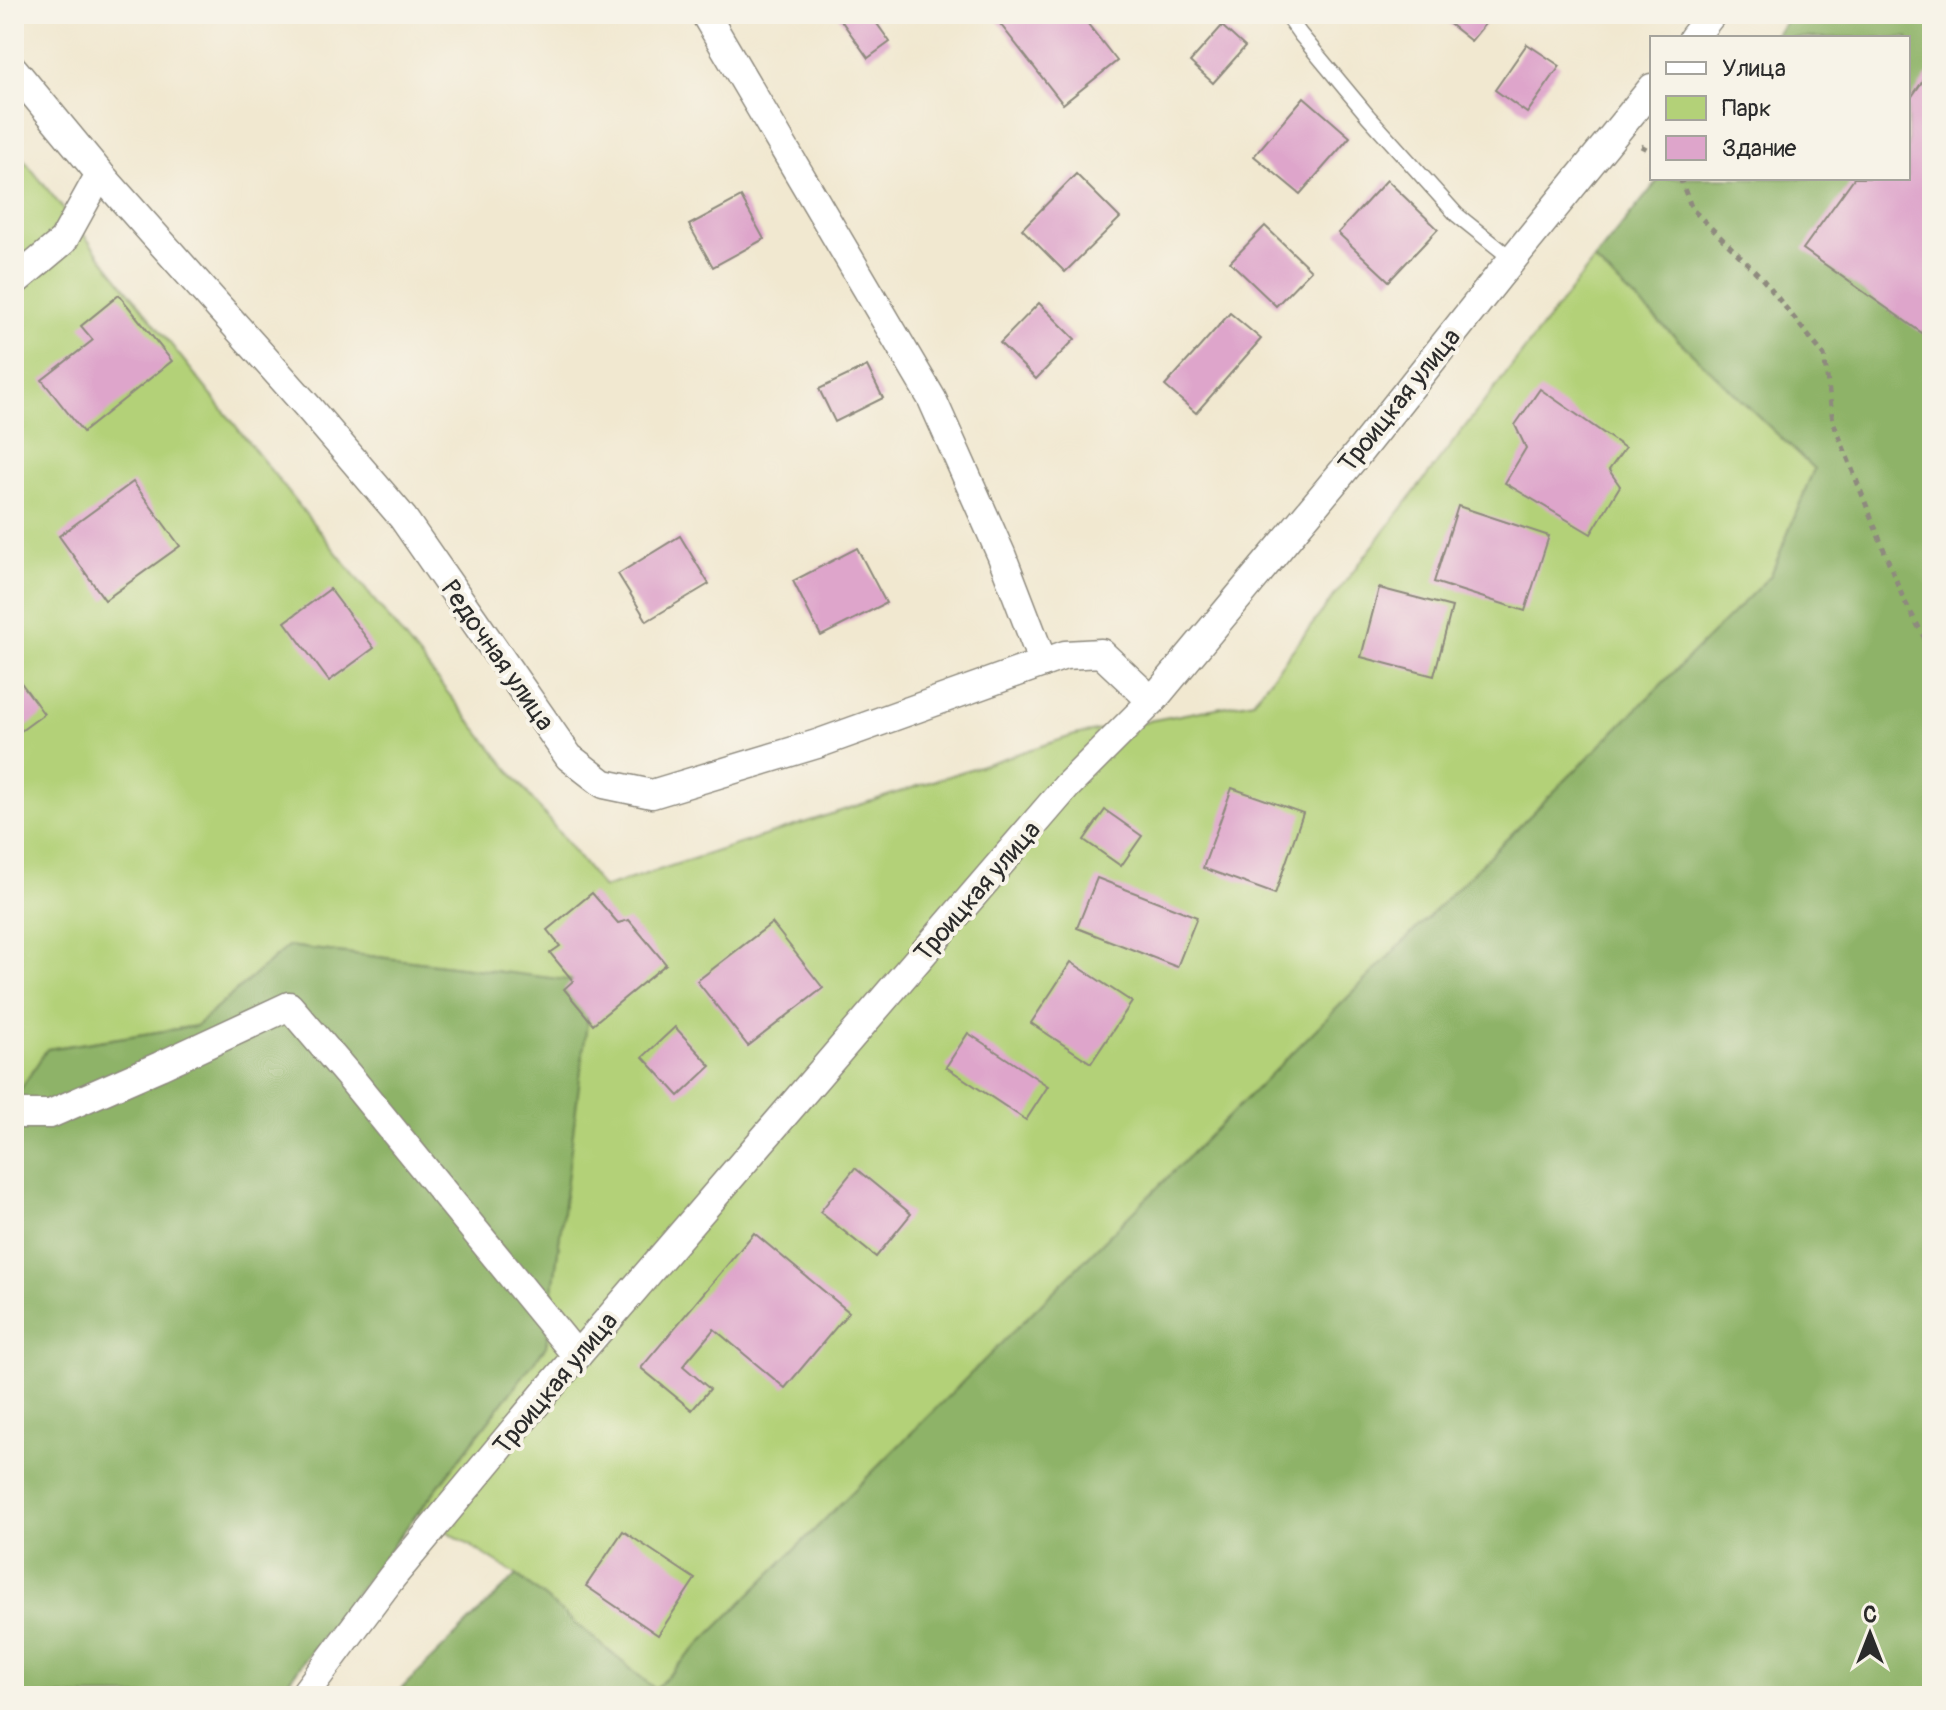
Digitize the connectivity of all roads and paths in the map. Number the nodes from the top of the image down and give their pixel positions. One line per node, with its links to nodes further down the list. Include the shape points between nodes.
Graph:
1 (705, 14): 12 (street, via 932,399)
2 (1286, 14): 9 (lane, via 1457,215)
3 (1712, 14): 4 (street)
4 (1695, 36)
5 (14, 70): 7 (street, Редочная улица)
6 (1650, 90): 9 (street, Троицкая улица)
7 (100, 174): 10 (street, via 63,241); 12 (street, Редочная улица, via 403,518 569,757 604,784 652,794 817,744)
8 (1681, 180): 11 (path, via 1692,209 1760,276 1824,355 1833,421 1903,598)
9 (1512, 259): 13 (street, Троицкая улица)
10 (14, 282)
11 (1932, 652)
12 (1043, 663): 13 (street, Редочная улица, via 1065,655 1101,653)
13 (1152, 701): 15 (street, Троицкая улица, via 1067,786)
14 (14, 1114): 15 (street, via 50,1114 289,1006)
15 (577, 1356): 16 (street, Троицкая улица, via 392,1577)
16 (303, 1696)

